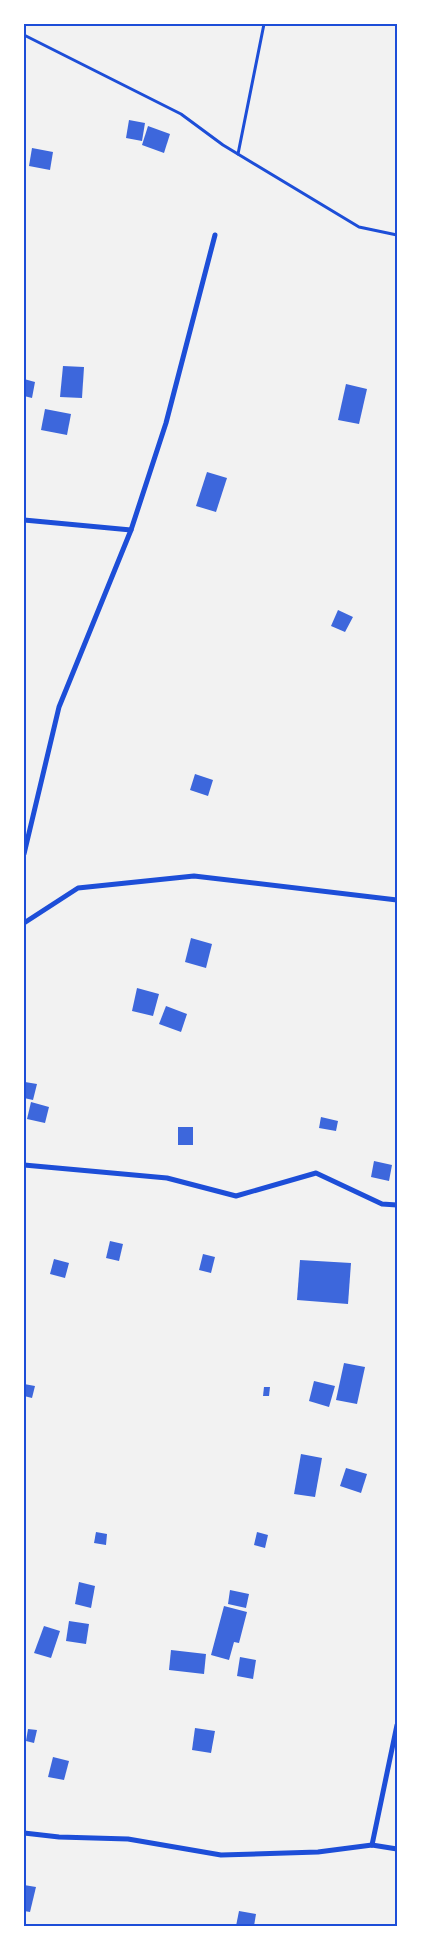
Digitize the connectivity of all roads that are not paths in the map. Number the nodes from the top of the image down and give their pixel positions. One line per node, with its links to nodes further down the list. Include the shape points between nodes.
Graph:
1 (215, 235): 3 (street, via 166,423)
2 (24, 520): 3 (street)
3 (131, 530): 4 (street, via 59,708)
4 (24, 854)
5 (397, 900): 6 (street, via 194,876 78,888)
6 (24, 923)
7 (24, 1165): 8 (street, via 167,1178 236,1196 316,1174 382,1204)
8 (397, 1205)
9 (397, 1725): 11 (street)
10 (24, 1833): 11 (street, via 128,1839 221,1855 318,1852)
11 (372, 1845): 12 (street)
12 (397, 1849)

